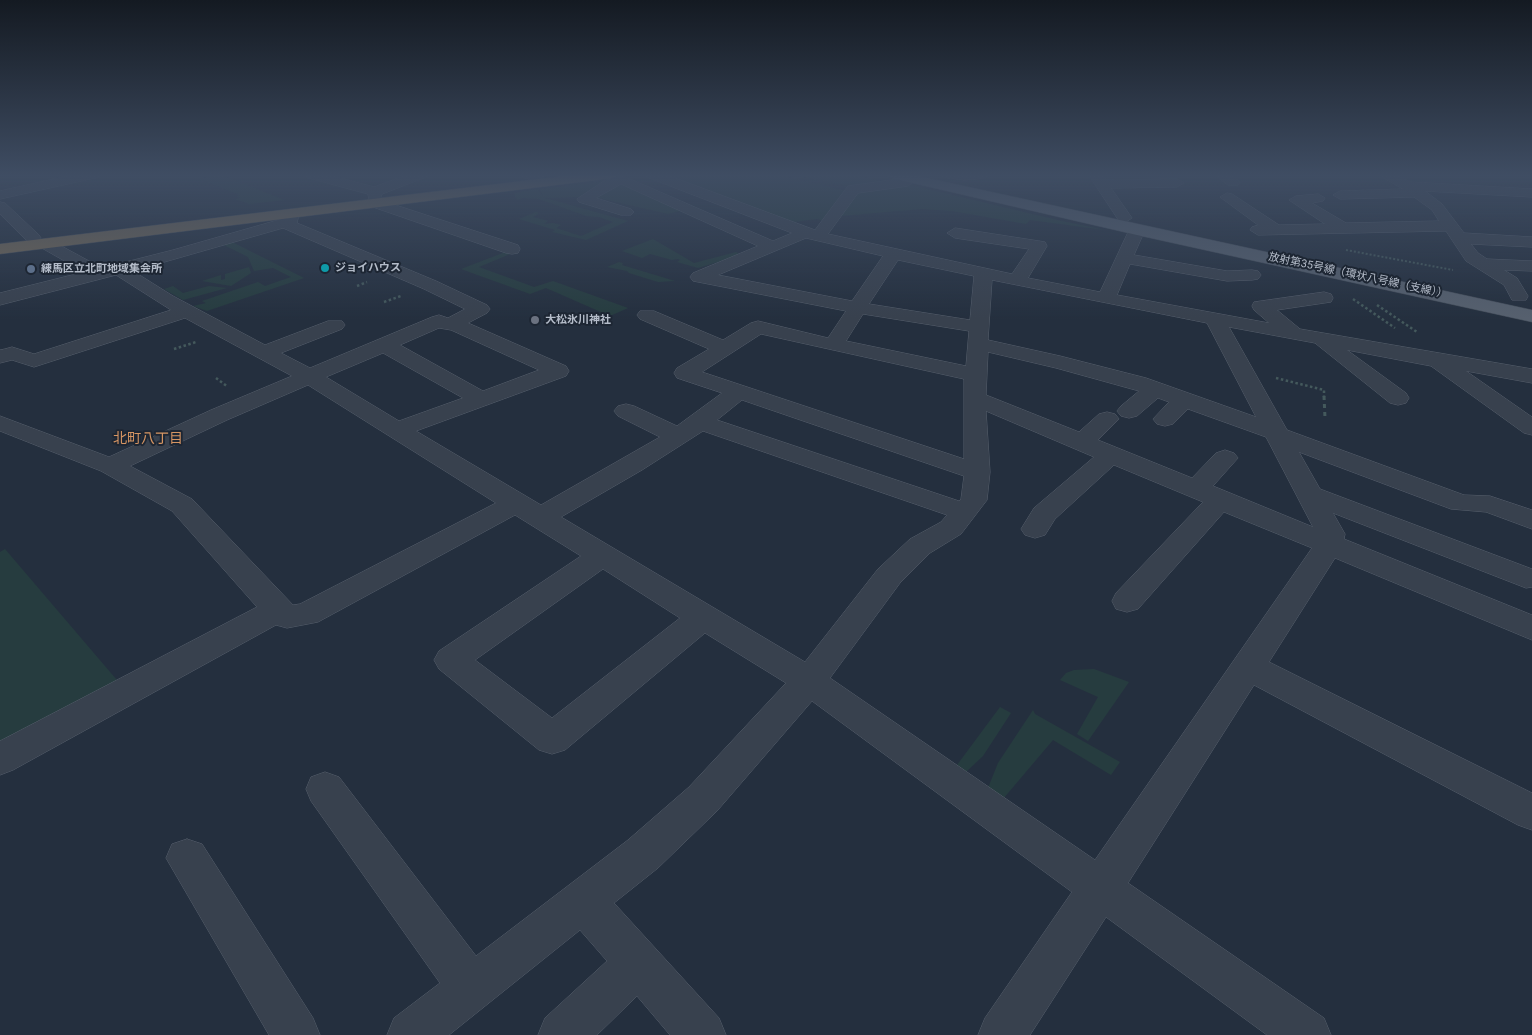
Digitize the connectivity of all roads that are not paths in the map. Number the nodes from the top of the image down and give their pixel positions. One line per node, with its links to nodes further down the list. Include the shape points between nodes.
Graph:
1 (18, 222): 25 (street)
2 (182, 222): 25 (highway)
3 (241, 222): 25 (highway)
4 (275, 222): 36 (street, via 179,254)
5 (297, 222): 50 (street, via 480,309)
6 (438, 222): 24 (street)
7 (718, 222): 27 (street)
8 (778, 222): 23 (street)
9 (823, 222): 23 (street)
10 (1105, 222): 17 (main road, 放射第35号線（環状八号線（支線））)
11 (1147, 222): 32 (main road, 放射第35号線（環状八号線（支線））)
12 (1263, 222): 22 (street)
13 (1333, 222): 16 (street)
14 (1448, 222): 20 (street)
15 (502, 227): 24 (street)
16 (1343, 228): 20 (street); 22 (street, via 1299,229)
17 (1137, 230): 31 (street); 48 (main road, 放射第35号線（環状八号線（支線））)
18 (1258, 230): 22 (street)
19 (955, 232): 39 (street, via 1039,246)
20 (1454, 232): 21 (street); 33 (street, via 1472,257)
21 (1532, 232)
22 (1280, 234)
23 (811, 235): 27 (street); 30 (street)
24 (474, 237): 28 (street)
25 (39, 241): 26 (highway); 29 (highway); 36 (street)
26 (0, 242)
27 (772, 246): 45 (street, via 699,277)
28 (512, 249)
29 (0, 250)
30 (893, 254): 37 (street); 45 (street)
31 (1124, 258): 38 (street, via 1227,276); 44 (street)
32 (1354, 261)
33 (1484, 265): 34 (street); 35 (street); 43 (street, via 1512,282)
34 (1532, 266)
35 (1459, 269)
36 (110, 272): 41 (street); 46 (street)
37 (984, 274): 39 (street); 60 (street)
38 (1252, 275)
39 (1017, 281): 44 (street)
40 (1490, 289): 43 (main road)
41 (0, 298)
42 (1324, 298): 52 (street, via 1261,306)
43 (1526, 298)
44 (1106, 299): 49 (street)
45 (858, 308): 55 (street); 60 (street)
46 (188, 311): 57 (street); 58 (street, via 34,361 12,353)
47 (647, 315): 56 (street)
48 (1532, 316)
49 (1215, 319): 52 (street); 78 (street)
50 (452, 323): 54 (street, via 447,325 439,321); 67 (street, via 558,371)
51 (335, 325): 57 (street)
52 (1295, 334): 53 (street)
53 (1321, 339): 59 (street); 66 (street)
54 (384, 344): 62 (street); 67 (street)
55 (833, 345): 56 (street, via 758,327); 60 (street)
56 (724, 348): 65 (street, via 685,373)
57 (264, 352): 62 (street)
58 (0, 357)
59 (1437, 360): 61 (street); 76 (street)
60 (977, 361): 64 (street, via 1060,362); 80 (street); 84 (street)
61 (1473, 366): 63 (street); 69 (street)
62 (308, 376): 77 (street); 83 (street)
63 (1532, 376)
64 (1150, 381): 68 (street); 71 (street)
65 (739, 391): 74 (street); 84 (street)
66 (1398, 398)
67 (482, 399): 77 (street)
68 (1184, 399): 73 (street); 78 (street, via 1226,421)
69 (1532, 406)
70 (626, 411): 79 (street)
71 (1129, 411)
72 (1106, 419): 80 (street)
73 (1165, 419)
74 (700, 422): 79 (street); 88 (street)
75 (0, 424): 83 (street)
76 (1532, 428)
77 (397, 430): 87 (street)
78 (1276, 433): 85 (street); 89 (street, via 1461,503 1490,504)
79 (678, 436): 87 (street, via 632,465)
80 (1082, 442): 81 (street)
81 (1112, 454): 86 (street); 90 (street, via 1044,514)
82 (1225, 458): 86 (street)
83 (110, 466): 95 (street, via 182,505)
84 (977, 472): 88 (street, via 974,500)
85 (1309, 494): 91 (street, via 1331,534); 93 (street)
86 (1208, 495): 91 (street); 94 (street)
87 (529, 510): 92 (street); 95 (street, via 307,614 287,617)
88 (964, 512): 99 (street, via 951,528 920,546 889,576)
89 (1532, 520)
90 (1035, 529)
91 (1329, 545): 97 (street); 98 (street)
92 (603, 555): 96 (street); 96 (street, via 451,660 552,739)
93 (1526, 578)
94 (1127, 601)
95 (278, 610): 100 (street)
96 (704, 616): 99 (street)
97 (1532, 628)
98 (1247, 666): 102 (street); 104 (street)
99 (809, 681): 104 (street); 105 (street, via 703,799 644,854)
100 (0, 759)
101 (325, 789): 107 (street)
102 (1532, 812)
103 (187, 858): 108 (street)
104 (1101, 887): 112 (street); 113 (street)
105 (583, 900): 106 (street); 107 (street)
106 (639, 963): 110 (street); 111 (street)
107 (471, 988): 109 (street)
108 (296, 1035)
109 (412, 1035)
110 (562, 1035)
111 (702, 1035)
112 (1002, 1035)
113 (1307, 1035)

